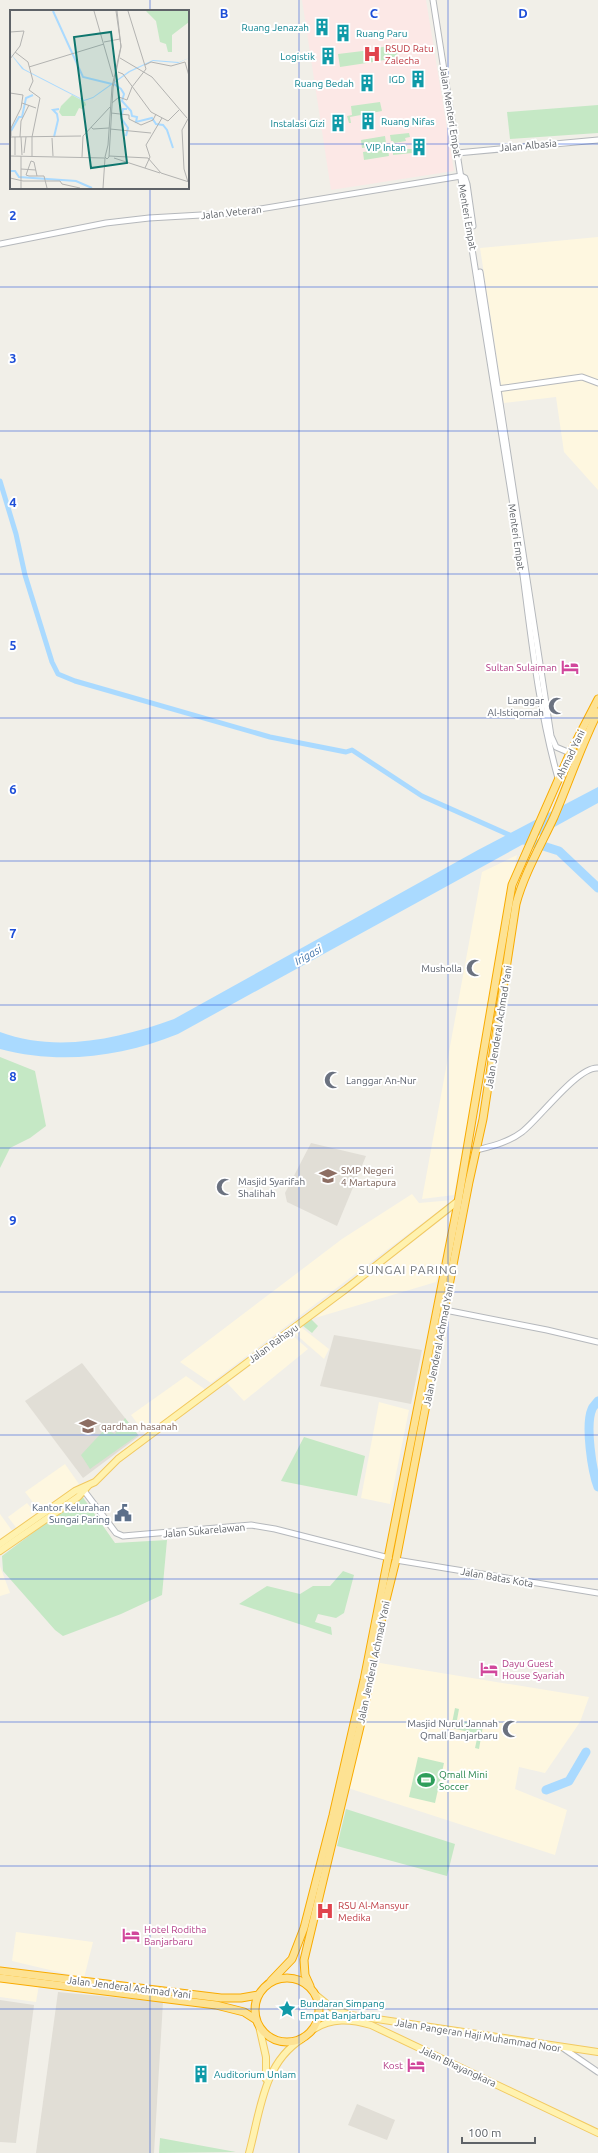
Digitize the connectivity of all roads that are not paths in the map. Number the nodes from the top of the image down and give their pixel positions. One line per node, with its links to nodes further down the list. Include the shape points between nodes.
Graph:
1 (433, 0): 3 (street, Jalan Menteri Empat)
2 (598, 140): 3 (street, Jalan Albasia)
3 (457, 153): 4 (street, Jalan Menteri Empat)
4 (462, 176): 5 (street, Jalan Veteran, via 236,213 106,223); 7 (street, Menteri Empat)
5 (0, 244)
6 (598, 383): 7 (street, via 582,377)
7 (497, 389): 10 (street, Menteri Empat)
8 (598, 699): 9 (highway, Ahmad Yani)
9 (596, 711): 11 (highway, Ahmad Yani); 16 (highway, Jalan Jenderal Achmad Yani, via 555,815 520,889)
10 (546, 717): 11 (street, Menteri Empat, via 553,743); 12 (street, Menteri Empat, via 547,739)
11 (570, 754): 12 (highway, Ahmad Yani)
12 (558, 778): 13 (highway, Ahmad Yani)
13 (529, 846): 15 (highway, Jalan Jenderal Achmad Yani, via 510,894)
14 (598, 1068): 19 (street, via 591,1069 575,1079 521,1132 501,1143)
15 (480, 1083): 16 (highway); 17 (highway, Jalan Jenderal Achmad Yani)
16 (489, 1085): 18 (highway, Jalan Jenderal Achmad Yani)
17 (476, 1101): 18 (highway); 20 (highway, Jalan Jenderal Achmad Yani)
18 (486, 1103): 19 (highway, Jalan Jenderal Achmad Yani)
19 (477, 1150): 21 (highway, Jalan Jenderal Achmad Yani)
20 (458, 1201): 21 (highway, Jalan Jenderal Achmad Yani); 25 (main road, Jalan Rahayu, via 358,1281 118,1459)
21 (451, 1259): 22 (highway, Jalan Jenderal Achmad Yani)
22 (448, 1274): 23 (highway, Jalan Jenderal Achmad Yani); 26 (highway, Jalan Jenderal Achmad Yani)
23 (444, 1310): 24 (street); 26 (highway, Jalan Jenderal Achmad Yani)
24 (598, 1342)
25 (85, 1488): 27 (main road); 28 (main road); 29 (street, Jalan Sukarelawan, via 116,1533 122,1536 251,1525)
26 (403, 1501): 29 (highway, Jalan Jenderal Achmad Yani)
27 (0, 1544)
28 (0, 1551)
29 (393, 1559): 30 (street, Jalan Batas Kota); 33 (highway, Jalan Jenderal Achmad Yani, via 304,1928 292,1959); 34 (highway, Jalan Jenderal Achmad Yani, via 364,1710 305,1955 304,1968)
30 (598, 1593)
31 (0, 1971): 35 (highway, Jalan Jenderal Achmad Yani, via 226,1998)
32 (0, 1978): 38 (highway, Jalan Jenderal Achmad Yani, via 216,2005 244,2012)
33 (271, 1981): 34 (highway, via 292,1977); 35 (highway)
34 (310, 1986): 36 (highway)
35 (258, 1995): 38 (highway, via 255,2005)
36 (316, 1995): 37 (main road, Jalan Pangeran Haji Muhammad Noor, via 342,2013); 39 (highway, via 320,2012)
37 (381, 2020): 40 (main road); 42 (main road, Jalan Pangeran Haji Muhammad Noor)
38 (257, 2022): 41 (highway, via 265,2033 282,2042); 47 (main road, via 266,2057)
39 (314, 2029): 40 (main road, Jalan Bhayangkara, via 330,2021 340,2020 360,2022); 41 (highway)
40 (379, 2029): 48 (main road, Jalan Bhayangkara)
41 (302, 2039): 47 (main road, via 284,2053)
42 (562, 2047): 43 (main road, Jalan Pangeran Haji Muhammad Noor); 45 (street)
43 (587, 2050): 44 (main road, Jalan Pangeran Haji Muhammad Noor); 45 (street)
44 (598, 2052)
45 (582, 2060): 46 (street)
46 (598, 2072)
47 (266, 2084): 49 (main road)
48 (598, 2133)
49 (249, 2153)

